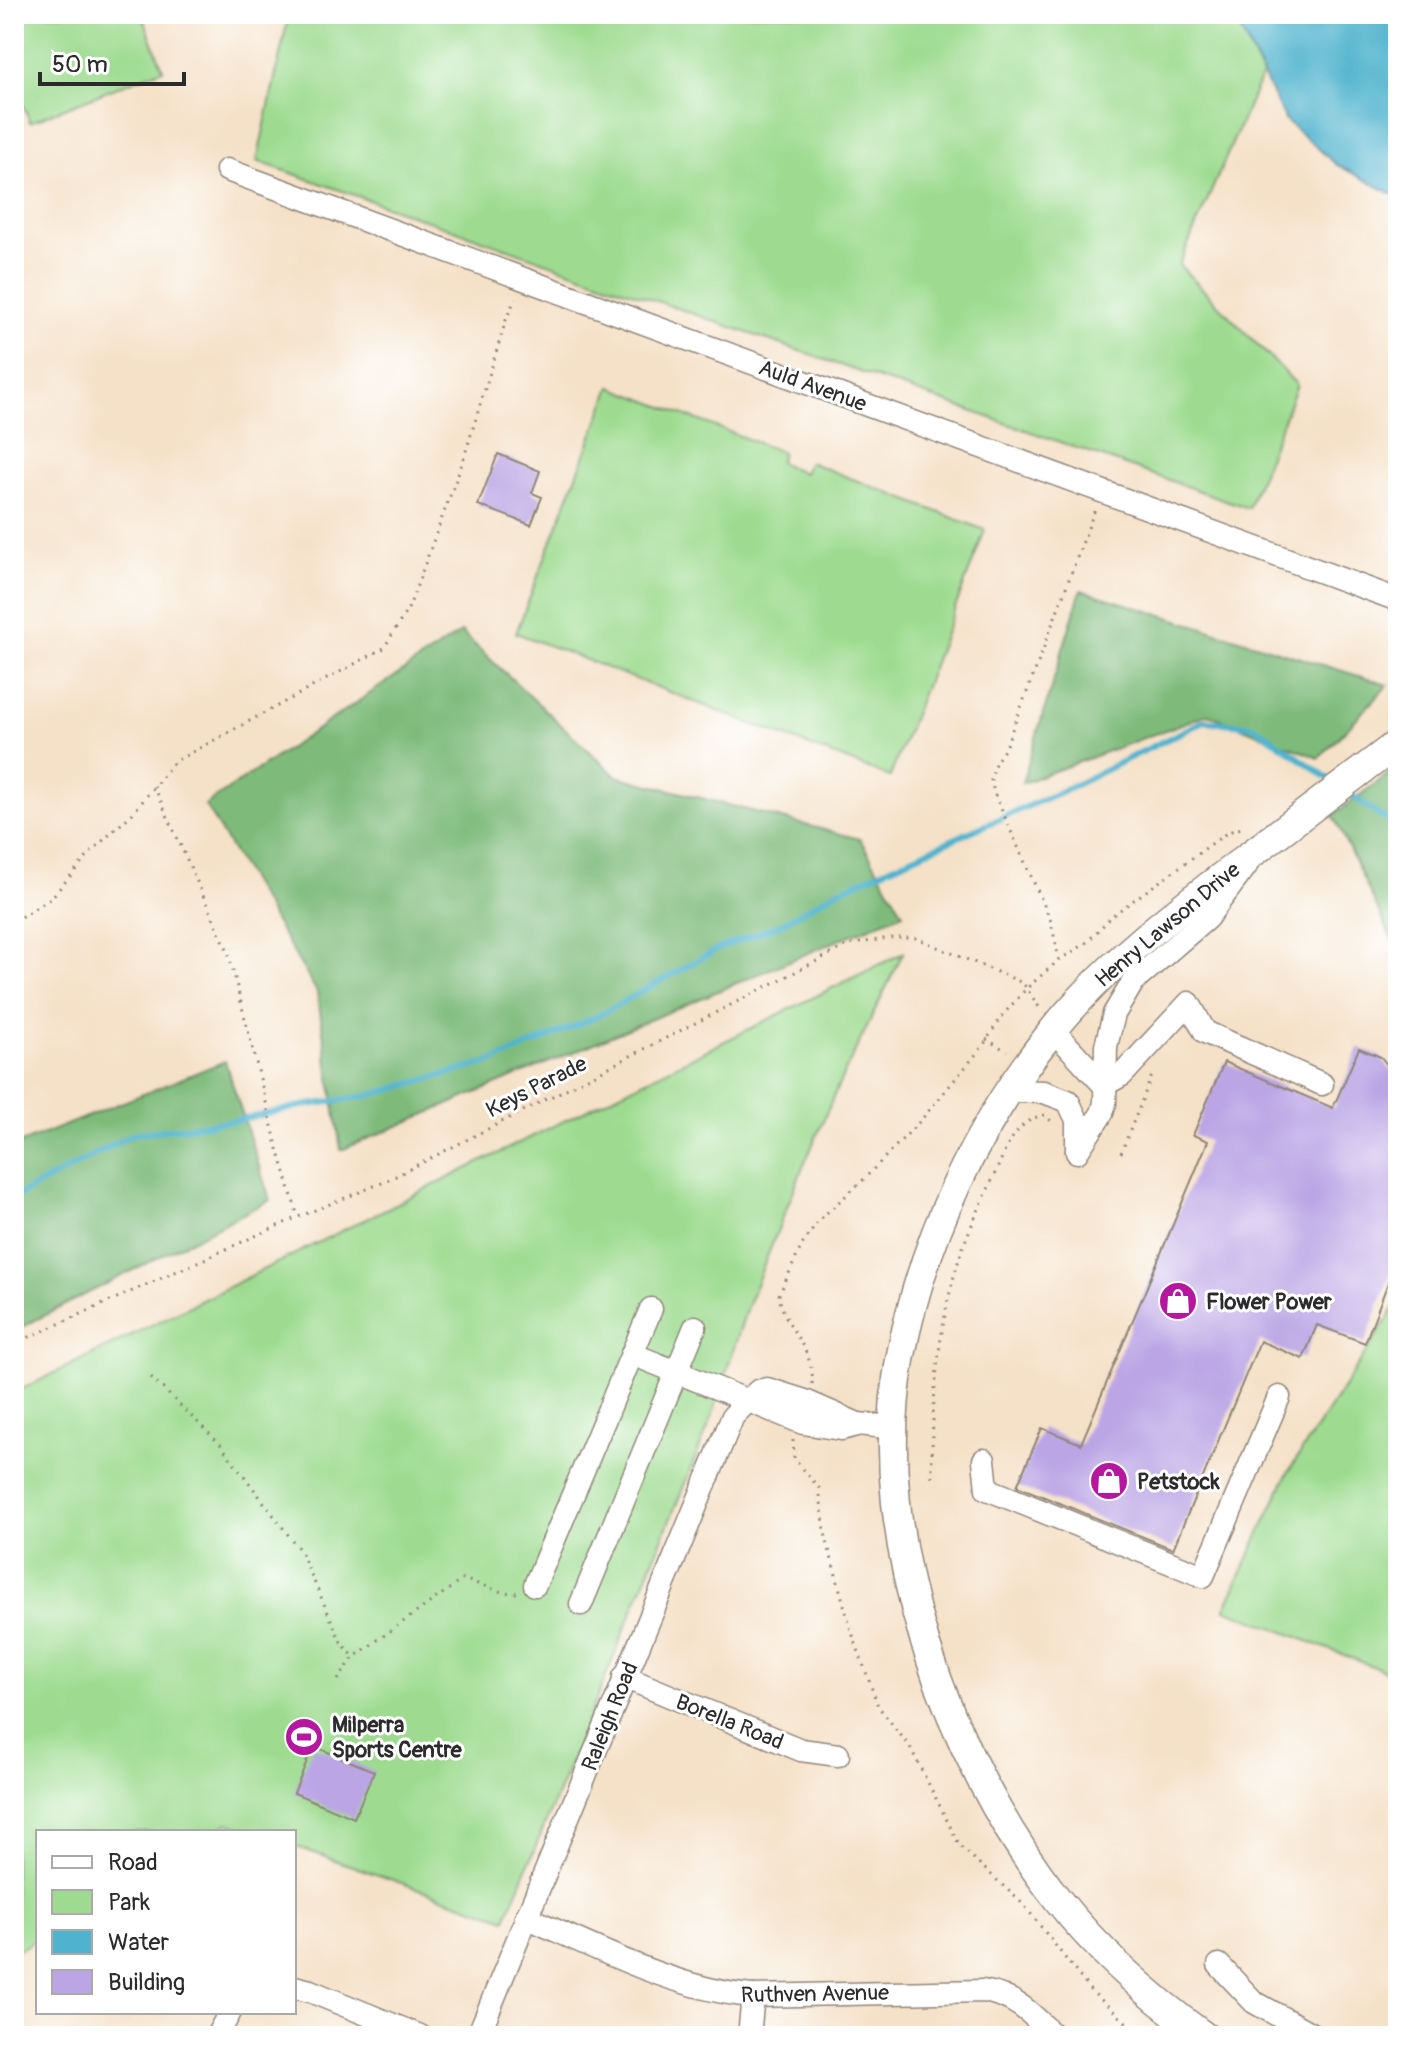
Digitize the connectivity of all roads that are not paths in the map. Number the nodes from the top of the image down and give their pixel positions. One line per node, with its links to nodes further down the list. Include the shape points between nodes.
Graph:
1 (227, 170): 2 (street, Auld Avenue)
2 (1398, 600)
3 (1388, 750): 4 (main road, Henry Lawson Drive, via 1299,818)
4 (1256, 836): 5 (main road, Henry Lawson Drive, via 1135,945); 7 (street, via 1207,918 1133,982 1114,1014)
5 (1053, 1030): 7 (street); 8 (main road, Henry Lawson Drive)
6 (1322, 1084): 7 (street, via 1205,1032 1189,1003 1122,1075)
7 (1104, 1085): 8 (street, via 1102,1113 1077,1152 1077,1120 1068,1101 1044,1092)
8 (1010, 1091): 15 (main road, Henry Lawson Drive, via 965,1167 941,1221 900,1360)
9 (651, 1309): 11 (street)
10 (695, 1327): 12 (street)
11 (632, 1354): 12 (street); 17 (street)
12 (677, 1372): 14 (street); 18 (street)
13 (1279, 1397): 16 (street, via 1203,1576 987,1489)
14 (749, 1402): 15 (street, via 758,1391 777,1391 858,1424); 19 (street, Raleigh Road, via 729,1424)
15 (895, 1428): 31 (main road, Henry Lawson Drive, via 897,1503 913,1599 949,1707 983,1786 1018,1845 1072,1917 1129,1975)
16 (984, 1460)
17 (535, 1585)
18 (581, 1604)
19 (624, 1677): 20 (street, Borella Road, via 801,1750); 21 (street, Raleigh Road)
20 (838, 1755)
21 (526, 1917): 24 (street, Ruthven Avenue, via 698,1987); 28 (street, Raleigh Road)
22 (1219, 1965): 32 (street, via 1254,2002)
23 (296, 1988): 27 (street)
24 (753, 1996): 29 (street); 30 (street, Ruthven Avenue, via 983,1991 1019,2003)
25 (229, 2014): 26 (street)
26 (217, 2036)
27 (420, 2036)
28 (478, 2036)
29 (749, 2036)
30 (1054, 2036)
31 (1204, 2036)
32 (1315, 2036)

